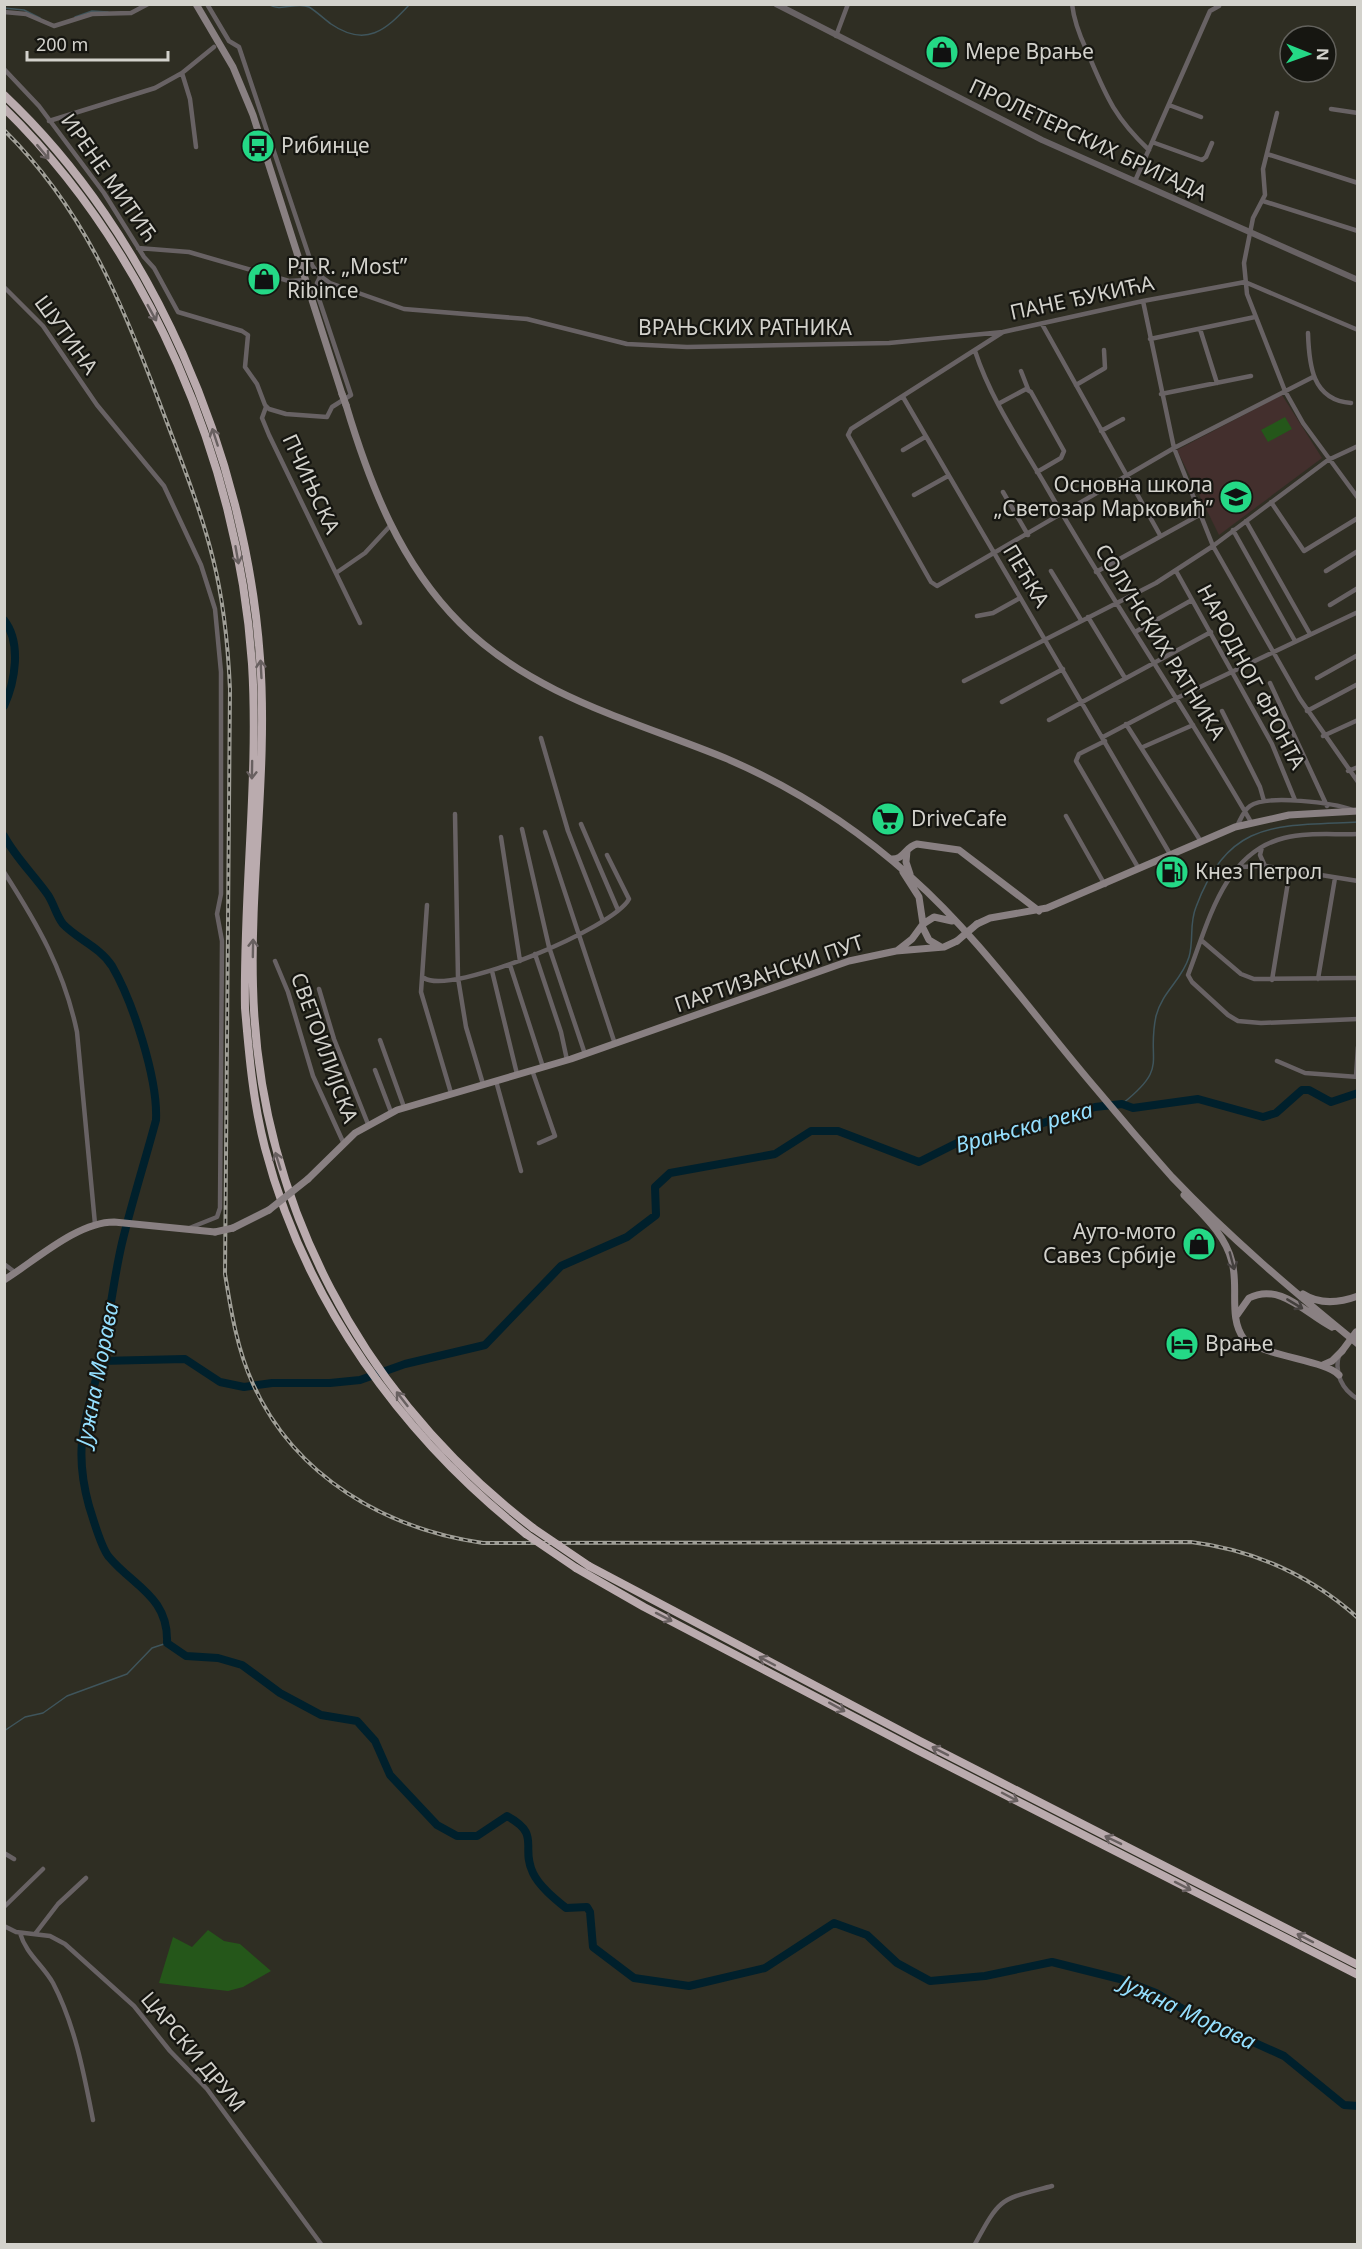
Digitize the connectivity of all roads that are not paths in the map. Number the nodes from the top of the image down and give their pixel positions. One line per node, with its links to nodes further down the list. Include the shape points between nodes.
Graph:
1 (148, 4): 8 (street, via 131,13 92,14 54,27 26,14)
2 (196, 4): 11 (main road)
3 (207, 4): 10 (street)
4 (776, 4): 9 (street, ПРОЛЕТЕРСКИХ БРИГАДА)
5 (848, 4): 9 (street)
6 (1072, 4): 26 (street, via 1079,34 1105,96)
7 (1220, 6): 16 (street, via 1210,11)
8 (4, 12)
9 (836, 36): 28 (street, ПРОЛЕТЕРСКИХ БРИГАДА, via 1042,140)
10 (230, 40): 11 (street); 34 (street, via 239,47 306,248)
11 (220, 41): 35 (main road, via 253,115)
12 (214, 47): 14 (street)
13 (4, 69): 22 (street, ИРЕНЕ МИТИЋ)
14 (182, 73): 22 (street, via 155,88); 25 (street, via 190,99)
15 (4, 95): 224 (highway, one-way to 15, via 302,1227 273,1145 261,1087 253,984 261,675 252,583 237,509 203,402 179,344 144,280 65,162)
16 (1169, 105): 21 (street); 23 (street)
17 (4, 108): 224 (highway, one-way to 224, via 66,178 133,278 182,374 228,506 244,589 252,664 244,956 253,1090 265,1147 287,1215 336,1317)
18 (1331, 109): 20 (street)
19 (1277, 113): 27 (street)
20 (1358, 113)
21 (1201, 117)
22 (49, 121): 33 (street, ИРЕНЕ МИТИЋ, via 104,193)
23 (1152, 142): 24 (street, via 1202,160); 26 (street)
24 (1212, 143)
25 (196, 147)
26 (1149, 150): 28 (street)
27 (1266, 154): 29 (street); 30 (street)
28 (1135, 181): 32 (street, ПРОЛЕТЕРСКИХ БРИГАДА)
29 (1358, 183)
30 (1263, 201): 31 (street); 32 (street)
31 (1358, 231)
32 (1249, 233): 36 (street, ПРОЛЕТЕРСКИХ БРИГАДА); 37 (street)
33 (138, 248): 35 (street, via 189,252 289,280); 63 (street, ИРЕНЕ МИТИЋ, via 178,312 246,333 246,371 257,384)
34 (320, 277): 44 (street, ВРАЊСКИХ РАТНИКА, via 404,309 527,320 636,345 889,344); 60 (street, via 319,299 351,395)
35 (306, 280): 60 (main road)
36 (1358, 280)
37 (1245, 282): 39 (street, ПАНЕ ЂУКИЋА); 40 (street); 43 (street)
38 (4, 287): 212 (street, ШУТИНА, via 43,326 97,405 171,498 201,565 215,609 223,697 221,894 217,914 222,950 220,1208 217,1217)
39 (1143, 301): 41 (street, ПАНЕ ЂУКИЋА); 47 (street)
40 (1255, 317): 42 (street); 57 (street)
41 (1042, 324): 45 (street, ПАНЕ ЂУКИЋА); 55 (street)
42 (1200, 329): 47 (street); 54 (street)
43 (1358, 330)
44 (991, 332): 45 (street, ВРАЊСКИХ РАТНИКА); 48 (street)
45 (1003, 332): 48 (street, ПАНЕ ЂУКИЋА)
46 (1308, 333): 53 (street)
47 (1150, 339): 58 (street)
48 (992, 340): 50 (street, ПАНЕ ЂУКИЋА)
49 (1104, 350): 55 (street, via 1105,368)
50 (975, 351): 59 (street, ПАНЕ ЂУКИЋА); 62 (street, СОЛУНСКИХ РАТНИКА)
51 (1021, 371): 56 (street)
52 (1251, 376): 54 (street)
53 (1312, 376): 57 (street); 61 (street, via 1331,398)
54 (1217, 383): 58 (street)
55 (1076, 386): 65 (street)
56 (1028, 389): 62 (street); 71 (street, via 1064,451 1061,458)
57 (1285, 391): 68 (street); 70 (street)
58 (1161, 394): 68 (street)
59 (903, 397): 66 (street, ПЕЋКА); 88 (street, ПАНЕ ЂУКИЋА, via 848,433 931,582 937,586)
60 (344, 400): 63 (street, via 323,418 279,413); 82 (main road)
61 (1351, 403)
62 (998, 404): 71 (street, СОЛУНСКИХ РАТНИКА)
63 (266, 407): 93 (street, ПЧИЊСКА, via 262,418)
64 (1123, 419): 65 (street)
65 (1101, 431): 73 (street)
66 (925, 437): 69 (street); 72 (street, ПЕЋКА)
67 (1358, 446): 70 (street)
68 (1174, 448): 73 (street); 78 (street)
69 (903, 450)
70 (1329, 459): 76 (street); 77 (street)
71 (1037, 472): 79 (street, СОЛУНСКИХ РАТНИКА)
72 (948, 476): 75 (street); 88 (street, ПЕЋКА)
73 (1125, 477): 79 (street); 85 (street)
74 (1004, 492): 84 (street)
75 (914, 495)
76 (1358, 498)
77 (1271, 501): 80 (street, via 1304,551); 81 (street)
78 (1201, 514): 85 (street); 86 (street)
79 (1062, 515): 84 (street); 91 (street, СОЛУНСКИХ РАТНИКА)
80 (1358, 518)
81 (1246, 521): 83 (street); 106 (street)
82 (390, 526): 93 (street, via 365,553); 154 (main road, via 441,602 477,638 520,672 579,702 720,757 793,791)
83 (1233, 530): 86 (street); 108 (street)
84 (1028, 535): 88 (street)
85 (1160, 536): 91 (street)
86 (1213, 546): 90 (street); 109 (street)
87 (1358, 551): 92 (street)
88 (995, 555): 95 (street, ПЕЋКА)
89 (1051, 571): 102 (street)
90 (1176, 571): 96 (street, НАРОДНОГ ФРОНТА); 97 (street)
91 (1096, 572): 97 (street, СОЛУНСКИХ РАТНИКА)
92 (1326, 572)
93 (336, 573): 103 (street, ПЧИЊСКА)
94 (1358, 588): 98 (street)
95 (1020, 598): 100 (street, via 993,613); 107 (street, ПЕЋКА)
96 (1192, 600): 104 (street); 105 (street, НАРОДНОГ ФРОНТА)
97 (1115, 604): 101 (street); 104 (street, СОЛУНСКИХ РАТНИКА)
98 (1330, 605)
99 (1358, 612): 106 (street)
100 (977, 616)
101 (1088, 617): 102 (street); 114 (street)
102 (1081, 620): 107 (street)
103 (360, 623)
104 (1135, 632): 111 (street, СОЛУНСКИХ РАТНИКА)
105 (1211, 632): 111 (street); 113 (street, НАРОДНОГ ФРОНТА)
106 (1310, 634): 108 (street)
107 (1044, 639): 112 (street, ПЕЋКА); 116 (street)
108 (1295, 642): 109 (street)
109 (1273, 653): 113 (street); 123 (street)
110 (1358, 655): 115 (street)
111 (1154, 662): 114 (street); 119 (street, СОЛУНСКИХ РАТНИКА)
112 (1063, 669): 120 (street); 121 (street, ПЕЋКА)
113 (1233, 672): 119 (street); 135 (street, НАРОДНОГ ФРОНТА, via 1284,768)
114 (1125, 678): 121 (street)
115 (1317, 678)
116 (964, 681)
117 (1270, 683): 137 (street)
118 (1358, 684): 123 (street)
119 (1177, 698): 126 (street); 127 (street, СОЛУНСКИХ РАТНИКА)
120 (1002, 702)
121 (1082, 702): 124 (street); 130 (street, ПЕЋКА)
122 (1222, 711): 136 (street)
123 (1307, 711): 128 (street)
124 (1049, 720)
125 (1358, 720): 128 (street)
126 (1126, 724): 130 (street); 131 (street)
127 (1193, 725): 131 (street); 138 (street, СОЛУНСКИХ РАТНИКА)
128 (1323, 736): 133 (street)
129 (541, 738): 170 (street, via 568,831)
130 (1104, 739): 152 (street, ПЕЋКА); 158 (street, via 1076,758)
131 (1143, 747): 149 (street)
132 (1358, 767): 133 (street)
133 (1348, 771): 134 (street)
134 (1358, 782)
135 (1295, 800): 136 (street, ПАРТИЗАНСКИ ПУТ); 137 (street, ПАРТИЗАНСКИ ПУТ)
136 (1264, 801): 138 (street, ПАРТИЗАНСКИ ПУТ)
137 (1327, 806): 139 (street, ПАРТИЗАНСКИ ПУТ)
138 (1245, 811): 142 (street, СОЛУНСКИХ РАТНИКА); 144 (street)
139 (1357, 811): 142 (main road, ПАРТИЗАНСКИ ПУТ)
140 (455, 814): 184 (street)
141 (1066, 816): 164 (street)
142 (1251, 822): 144 (main road, ПАРТИЗАНСКИ ПУТ)
143 (581, 824): 167 (street)
144 (1237, 826): 149 (main road, ПАРТИЗАНСКИ ПУТ)
145 (522, 829): 175 (street)
146 (545, 832): 173 (street)
147 (1358, 834): 150 (street, via 1290,837)
148 (501, 837): 180 (street)
149 (1200, 840): 152 (main road, ПАРТИЗАНСКИ ПУТ)
150 (1262, 847): 155 (street, via 1260,855); 156 (street)
151 (907, 851): 154 (main road); 161 (main road); 165 (main road, via 917,844 956,848)
152 (1170, 854): 158 (main road, ПАРТИЗАНСКИ ПУТ)
153 (607, 855): 167 (street, via 629,899)
154 (891, 859): 157 (main road)
155 (1265, 866): 156 (street); 159 (street)
156 (1238, 867): 174 (street, via 1224,885)
157 (902, 869): 161 (main road); 172 (main road, via 919,897)
158 (1139, 869): 164 (main road, ПАРТИЗАНСКИ ПУТ)
159 (1290, 870): 162 (street); 187 (street)
160 (4, 872): 211 (street, via 47,940 70,1002 77,1032)
161 (911, 877): 171 (main road)
162 (1335, 878): 163 (street); 186 (street)
163 (1358, 881)
164 (1105, 885): 168 (main road, ПАРТИЗАНСКИ ПУТ)
165 (1012, 893): 168 (main road); 169 (main road, via 1017,901)
166 (427, 905): 183 (street)
167 (618, 910): 170 (street)
168 (1038, 911): 169 (main road, ПАРТИЗАНСКИ ПУТ)
169 (1017, 914): 176 (main road, ПАРТИЗАНСКИ ПУТ, bridge, via 990,918)
170 (603, 921): 173 (street)
171 (957, 924): 172 (main road, via 939,916); 210 (main road)
172 (922, 925): 176 (main road, via 929,940); 177 (main road)
173 (577, 936): 175 (street); 191 (street)
174 (1202, 940): 187 (street, via 1241,974); 189 (street, via 1188,975 1239,1021)
175 (549, 947): 178 (street); 193 (street)
176 (941, 947): 177 (main road, ПАРТИЗАНСКИ ПУТ)
177 (896, 951): 191 (main road, ПАРТИЗАНСКИ ПУТ, via 839,964)
178 (535, 954): 180 (street); 194 (street)
179 (275, 961): 208 (street, СВЕТОИЛИЈСКА, via 314,1076)
180 (520, 961): 181 (street)
181 (510, 965): 182 (street); 196 (street)
182 (492, 971): 184 (street); 199 (street)
183 (424, 978): 184 (street); 203 (street, via 421,992)
184 (458, 978): 202 (street, via 466,1027)
185 (1358, 978): 186 (street)
186 (1318, 979): 187 (street)
187 (1272, 981)
188 (319, 989): 206 (street)
189 (1358, 1019)
190 (380, 1040): 204 (street)
191 (615, 1044): 193 (main road, ПАРТИЗАНСКИ ПУТ)
192 (1358, 1047): 200 (street)
193 (585, 1054): 194 (main road, ПАРТИЗАНСКИ ПУТ)
194 (567, 1060): 196 (main road, ПАРТИЗАНСКИ ПУТ)
195 (1277, 1061): 200 (street, via 1305,1073)
196 (543, 1067): 198 (main road, ПАРТИЗАНСКИ ПУТ)
197 (375, 1070): 205 (street)
198 (532, 1070): 199 (main road, ПАРТИЗАНСКИ ПУТ); 207 (street, via 555,1136)
199 (517, 1074): 201 (main road, ПАРТИЗАНСКИ ПУТ)
200 (1357, 1077)
201 (496, 1081): 202 (main road, ПАРТИЗАНСКИ ПУТ); 209 (street)
202 (483, 1084): 203 (main road, ПАРТИЗАНСКИ ПУТ)
203 (451, 1093): 204 (main road, ПАРТИЗАНСКИ ПУТ)
204 (404, 1107): 205 (main road, ПАРТИЗАНСКИ ПУТ)
205 (391, 1113): 206 (main road, ПАРТИЗАНСКИ ПУТ)
206 (368, 1124): 208 (main road, ПАРТИЗАНСКИ ПУТ)
207 (539, 1143)
208 (344, 1144): 212 (main road, ПАРТИЗАНСКИ ПУТ, bridge, via 269,1210 215,1232)
209 (521, 1171)
210 (1175, 1180): 214 (main road); 218 (main road, one-way to 218, via 1227,1246 1234,1269)
211 (95, 1224): 212 (main road, ПАРТИЗАНСКИ ПУТ, via 114,1222); 215 (main road)
212 (185, 1231)
213 (4, 1264): 215 (street)
214 (1269, 1269): 217 (main road, via 1319,1301); 219 (main road)
215 (16, 1273): 216 (main road)
216 (4, 1280)
217 (1358, 1296)
218 (1237, 1324): 219 (main road, one-way to 219, via 1239,1310 1247,1299 1270,1293); 223 (main road, via 1251,1344)
219 (1339, 1329): 221 (main road)
220 (1357, 1331): 222 (main road, bridge)
221 (1358, 1344)
222 (1341, 1352): 223 (main road, via 1330,1363); 225 (street, via 1337,1363)
223 (1319, 1366): 225 (main road, via 1332,1368)
224 (372, 1367): 227 (highway, via 452,1457)
225 (1339, 1375): 226 (street, via 1346,1390)
226 (1358, 1399)
227 (529, 1531): 236 (highway, one-way to 227, bridge, via 920,1741); 237 (highway, one-way to 237, bridge, via 576,1568 917,1750)
228 (4, 1853): 229 (street)
229 (14, 1859)
230 (43, 1869): 232 (street)
231 (86, 1878): 235 (street, via 58,1904)
232 (4, 1907)
233 (4, 1926): 234 (street, ЦАРСКИ ДРУМ)
234 (20, 1933): 235 (street, ЦАРСКИ ДРУМ); 238 (street, via 57,1993 79,2054)
235 (35, 1934): 240 (street, ЦАРСКИ ДРУМ, via 50,1936 74,1950 134,2006 170,2051 207,2088)
236 (1358, 1965)
237 (1358, 1976)
238 (93, 2120)
239 (1052, 2186): 241 (street, via 999,2204)
240 (321, 2244)
241 (975, 2244)

